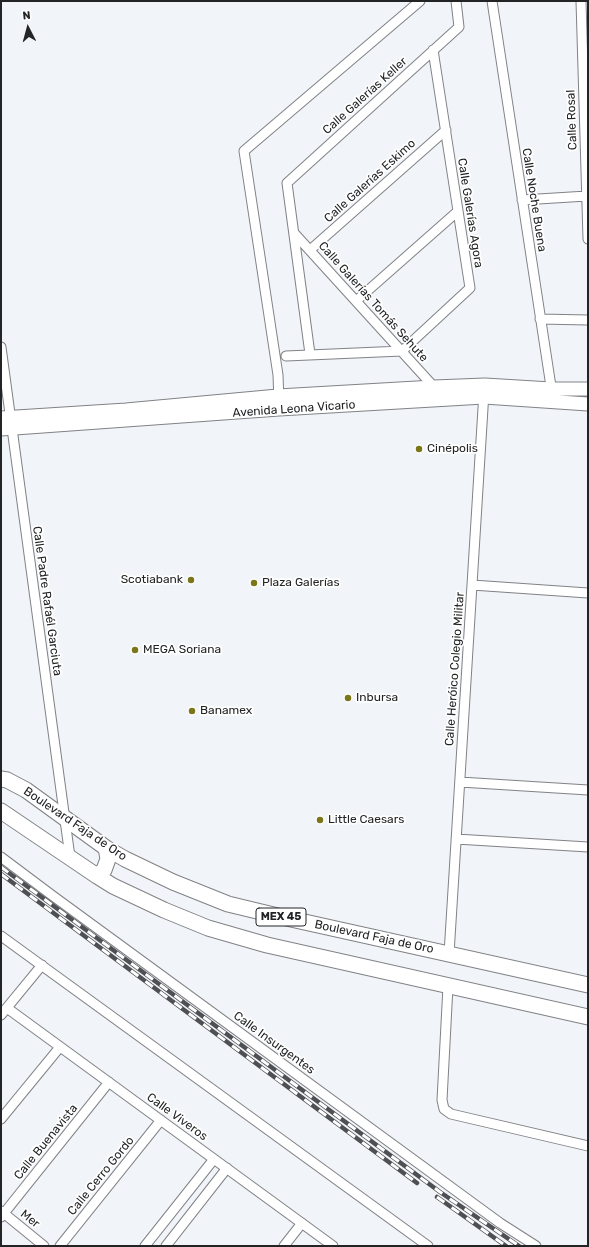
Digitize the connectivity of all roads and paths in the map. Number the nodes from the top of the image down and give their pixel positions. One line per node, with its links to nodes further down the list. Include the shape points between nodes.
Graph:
1 (420, 1): 24 (street, via 244,151 278,375)
2 (456, 1): 5 (street, Calle Galerías Keller, via 460,27)
3 (492, 1): 8 (street, Calle Noche Buena)
4 (581, 1): 7 (street, Calle Rosal)
5 (434, 50): 6 (street, Calle Galerías Agora); 10 (street, Calle Galerías Keller, via 287,183)
6 (446, 130): 9 (street, Calle Galerías Agora); 12 (street, Calle Galerías Eskimo)
7 (587, 196): 8 (street); 11 (street, Calle Rosal)
8 (522, 200): 14 (street, Calle Noche Buena)
9 (458, 211): 13 (street); 17 (street, Calle Galerías Agora, via 470,288)
10 (294, 233): 12 (street, Calle Galerías Tomás Sehute); 18 (street)
11 (588, 239)
12 (310, 250): 13 (street, Calle Galerías Tomás Sehute)
13 (356, 301): 17 (street, Calle Galerías Tomás Sehute)
14 (540, 319): 15 (street); 21 (street, Calle Noche Buena)
15 (588, 320)
16 (1, 347): 28 (street, Calle Padre Rafaél Garciuta)
17 (402, 351): 18 (street); 20 (street, Calle Galerías Tomás Sehute)
18 (310, 354): 19 (street)
19 (286, 356)
20 (434, 388): 23 (street, Avenida Leona Vicario); 24 (street, Avenida Leona Vicario)
21 (551, 389): 22 (street, Avenida Leona Vicario); 23 (street, Avenida Leona Vicario); 25 (street, Calle Noche Buena)
22 (588, 389)
23 (484, 391): 25 (street, Avenida Leona Vicario); 27 (street, Avenida Leona Vicario); 29 (street, Calle Heróico Colegio Militar)
24 (278, 396): 27 (street); 28 (street, Avenida Leona Vicario)
25 (553, 402): 26 (street, Avenida Leona Vicario)
26 (588, 404)
27 (279, 409): 28 (street, Avenida Leona Vicario)
28 (6, 424): 35 (street, Calle Padre Rafaél Garciuta)
29 (472, 585): 30 (street); 32 (street, Calle Heróico Colegio Militar)
30 (588, 593)
31 (1, 779): 35 (main road, Boulevard Faja de Oro / MEX 45, via 26,790)
32 (460, 782): 33 (street); 36 (street, Calle Heróico Colegio Militar)
33 (588, 790)
34 (1, 811): 40 (main road, MEX 45)
35 (64, 817): 38 (main road, Boulevard Faja de Oro / MEX 45); 40 (street, Calle Padre Rafaél Garciuta)
36 (456, 840): 37 (street); 43 (street, Calle Heróico Colegio Militar)
37 (588, 847)
38 (106, 848): 41 (main road, via 108,859 104,870); 43 (main road, Boulevard Faja de Oro / MEX 45, via 173,882 228,904)
39 (1, 857): 66 (street, Calle Insurgentes, via 500,1223)
40 (70, 857): 41 (main road, MEX 45)
41 (97, 876): 46 (main road, MEX 45, via 164,910 208,928 267,945)
42 (1, 936): 44 (street)
43 (449, 954): 45 (main road, Boulevard Faja de Oro / MEX 45)
44 (42, 965): 47 (street); 65 (street)
45 (588, 985)
46 (448, 986): 49 (main road, MEX 45); 54 (street, via 442,1100 444,1109 451,1114)
47 (7, 1008): 48 (street); 50 (street, Calle Viveros)
48 (1, 1015)
49 (588, 1017)
50 (60, 1047): 51 (street, Calle Viveros); 52 (street)
51 (109, 1082): 53 (street, Calle Viveros); 57 (street, Calle Buenavista)
52 (1, 1119)
53 (161, 1120): 55 (street, Calle Viveros); 60 (street, Calle Cerro Gordo)
54 (588, 1146)
55 (214, 1159): 56 (street, Calle Viveros); 61 (street)
56 (227, 1168): 58 (street, Calle Viveros); 62 (street)
57 (2, 1214): 59 (street, Mer)
58 (302, 1223): 63 (street); 64 (street, Calle Viveros)
59 (44, 1246)
60 (60, 1246)
61 (145, 1246)
62 (166, 1246)
63 (284, 1246)
64 (333, 1246)
65 (428, 1246)
66 (536, 1246)

